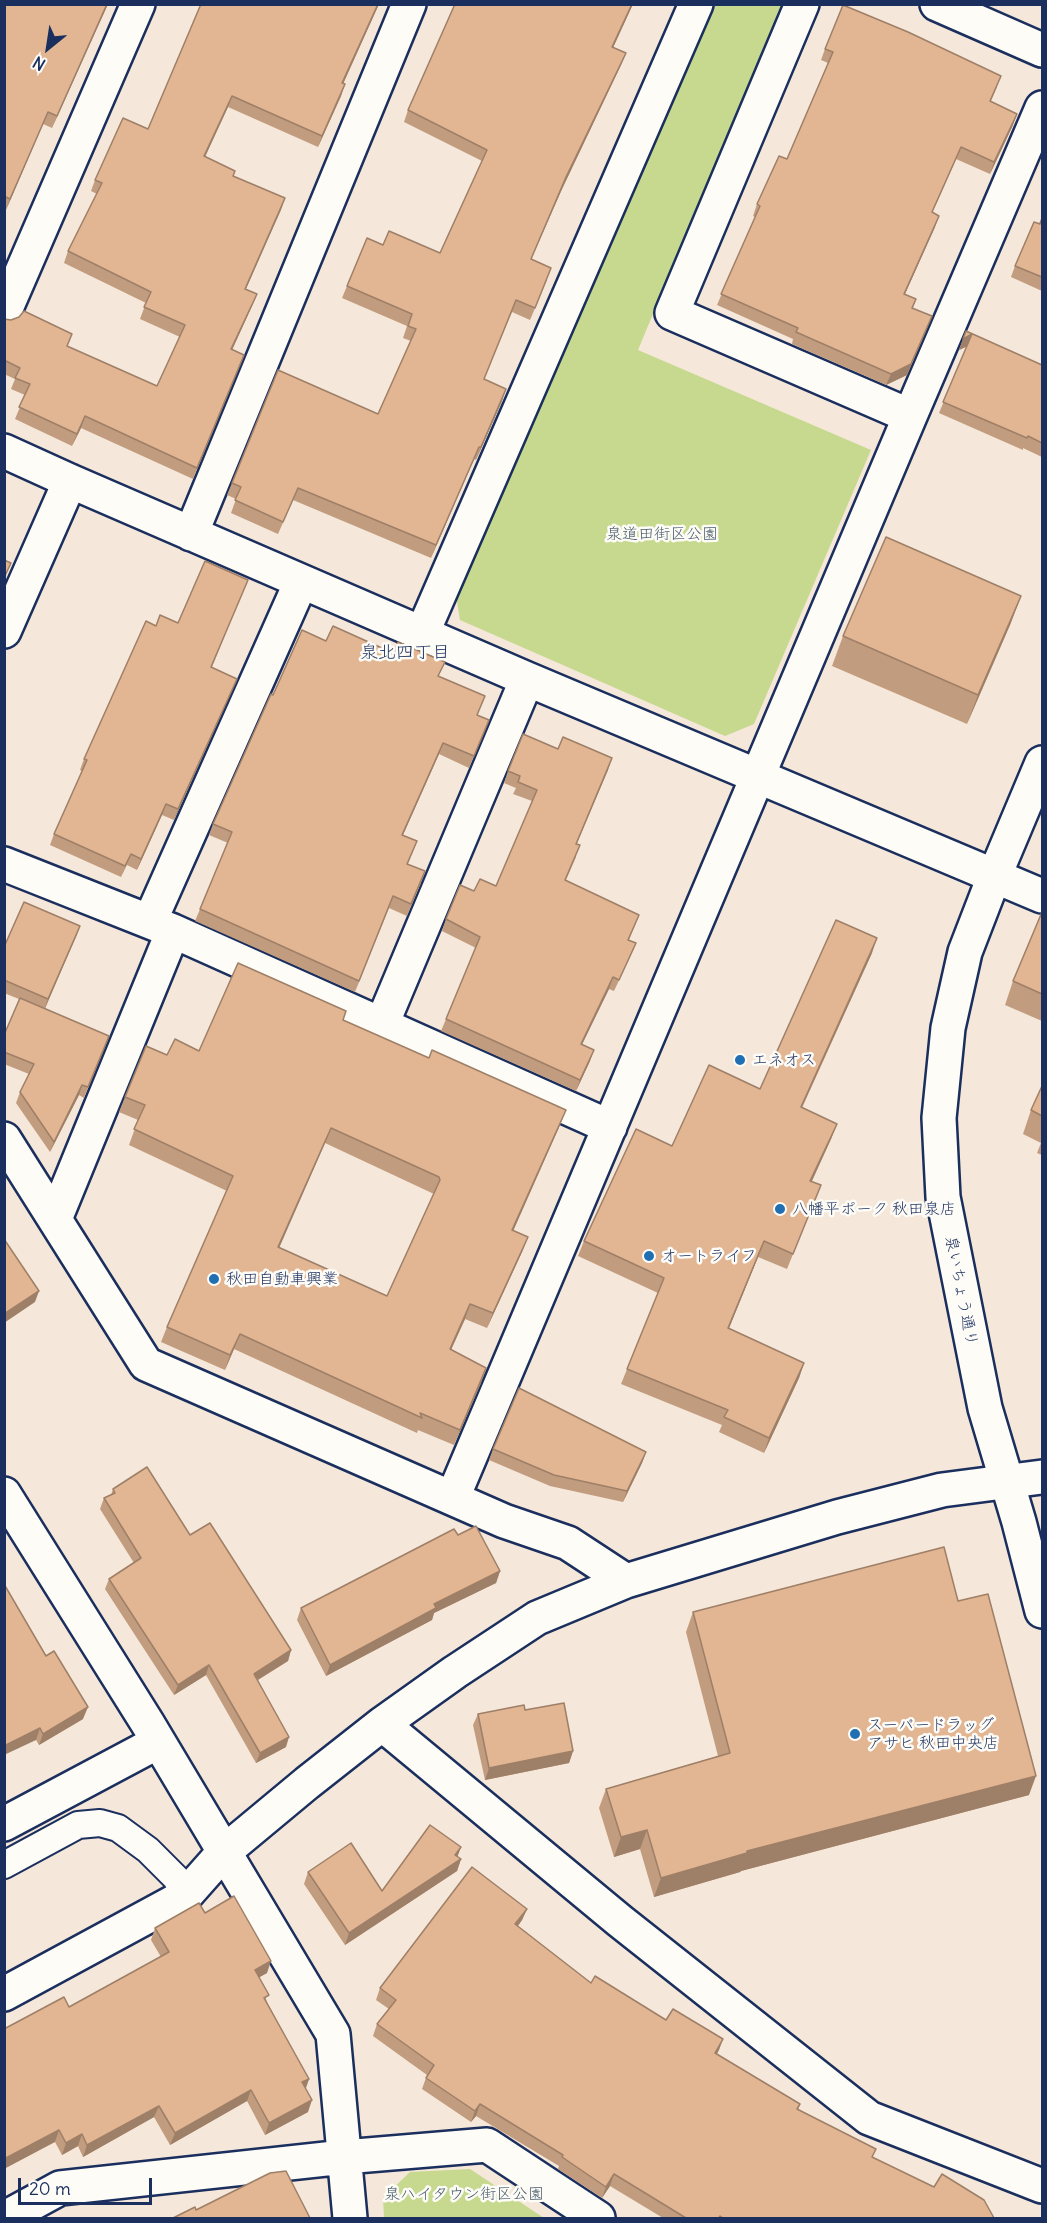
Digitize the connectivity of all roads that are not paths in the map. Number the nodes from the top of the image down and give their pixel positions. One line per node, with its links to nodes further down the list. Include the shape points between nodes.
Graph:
1 (138, 4): 8 (street)
2 (409, 4): 12 (street)
3 (696, 4): 15 (street)
4 (802, 4): 9 (street, via 672,313)
5 (937, 4): 6 (street)
6 (1042, 50)
7 (1042, 108): 9 (street)
8 (4, 313)
9 (909, 416): 18 (street)
10 (4, 451): 11 (street)
11 (70, 481): 12 (street); 14 (street)
12 (191, 534): 13 (street)
13 (302, 582): 15 (street); 22 (street)
14 (4, 631)
15 (422, 634): 16 (street)
16 (527, 679): 18 (street); 23 (street)
17 (1042, 763): 20 (street, 泉いちょう通り)
18 (758, 776): 20 (street); 24 (street)
19 (4, 864): 22 (street)
20 (994, 877): 21 (street); 28 (street, 泉いちょう通り, via 965,952 948,1028 939,1118 943,1197 985,1408)
21 (1042, 896)
22 (162, 926): 23 (street); 26 (street)
23 (382, 1024): 24 (street)
24 (610, 1127): 30 (street)
25 (4, 1139): 26 (street)
26 (55, 1219): 30 (street, via 146,1365)
27 (1042, 1477): 28 (street)
28 (1008, 1483): 32 (street, via 942,1490 837,1517); 33 (street, 泉いちょう通り)
29 (4, 1494): 31 (street)
30 (453, 1497): 32 (street, via 504,1521 568,1543)
31 (15, 1532): 35 (street)
32 (626, 1581): 34 (street, via 537,1618)
33 (1042, 1611)
34 (381, 1725): 38 (street); 44 (street, via 869,2118)
35 (153, 1733): 36 (street); 37 (street); 38 (street)
36 (4, 1802)
37 (4, 1824)
38 (224, 1852): 40 (street); 43 (street, via 333,2034)
39 (4, 1865): 40 (lane, via 78,1825 100,1823 118,1828 148,1850)
40 (180, 1887): 41 (street); 42 (street)
41 (4, 1968)
42 (4, 1994)
43 (344, 2157): 45 (street, via 60,2188); 46 (street); 47 (street, via 488,2145)
44 (1042, 2186)
45 (5, 2218)
46 (350, 2218)
47 (598, 2218)

